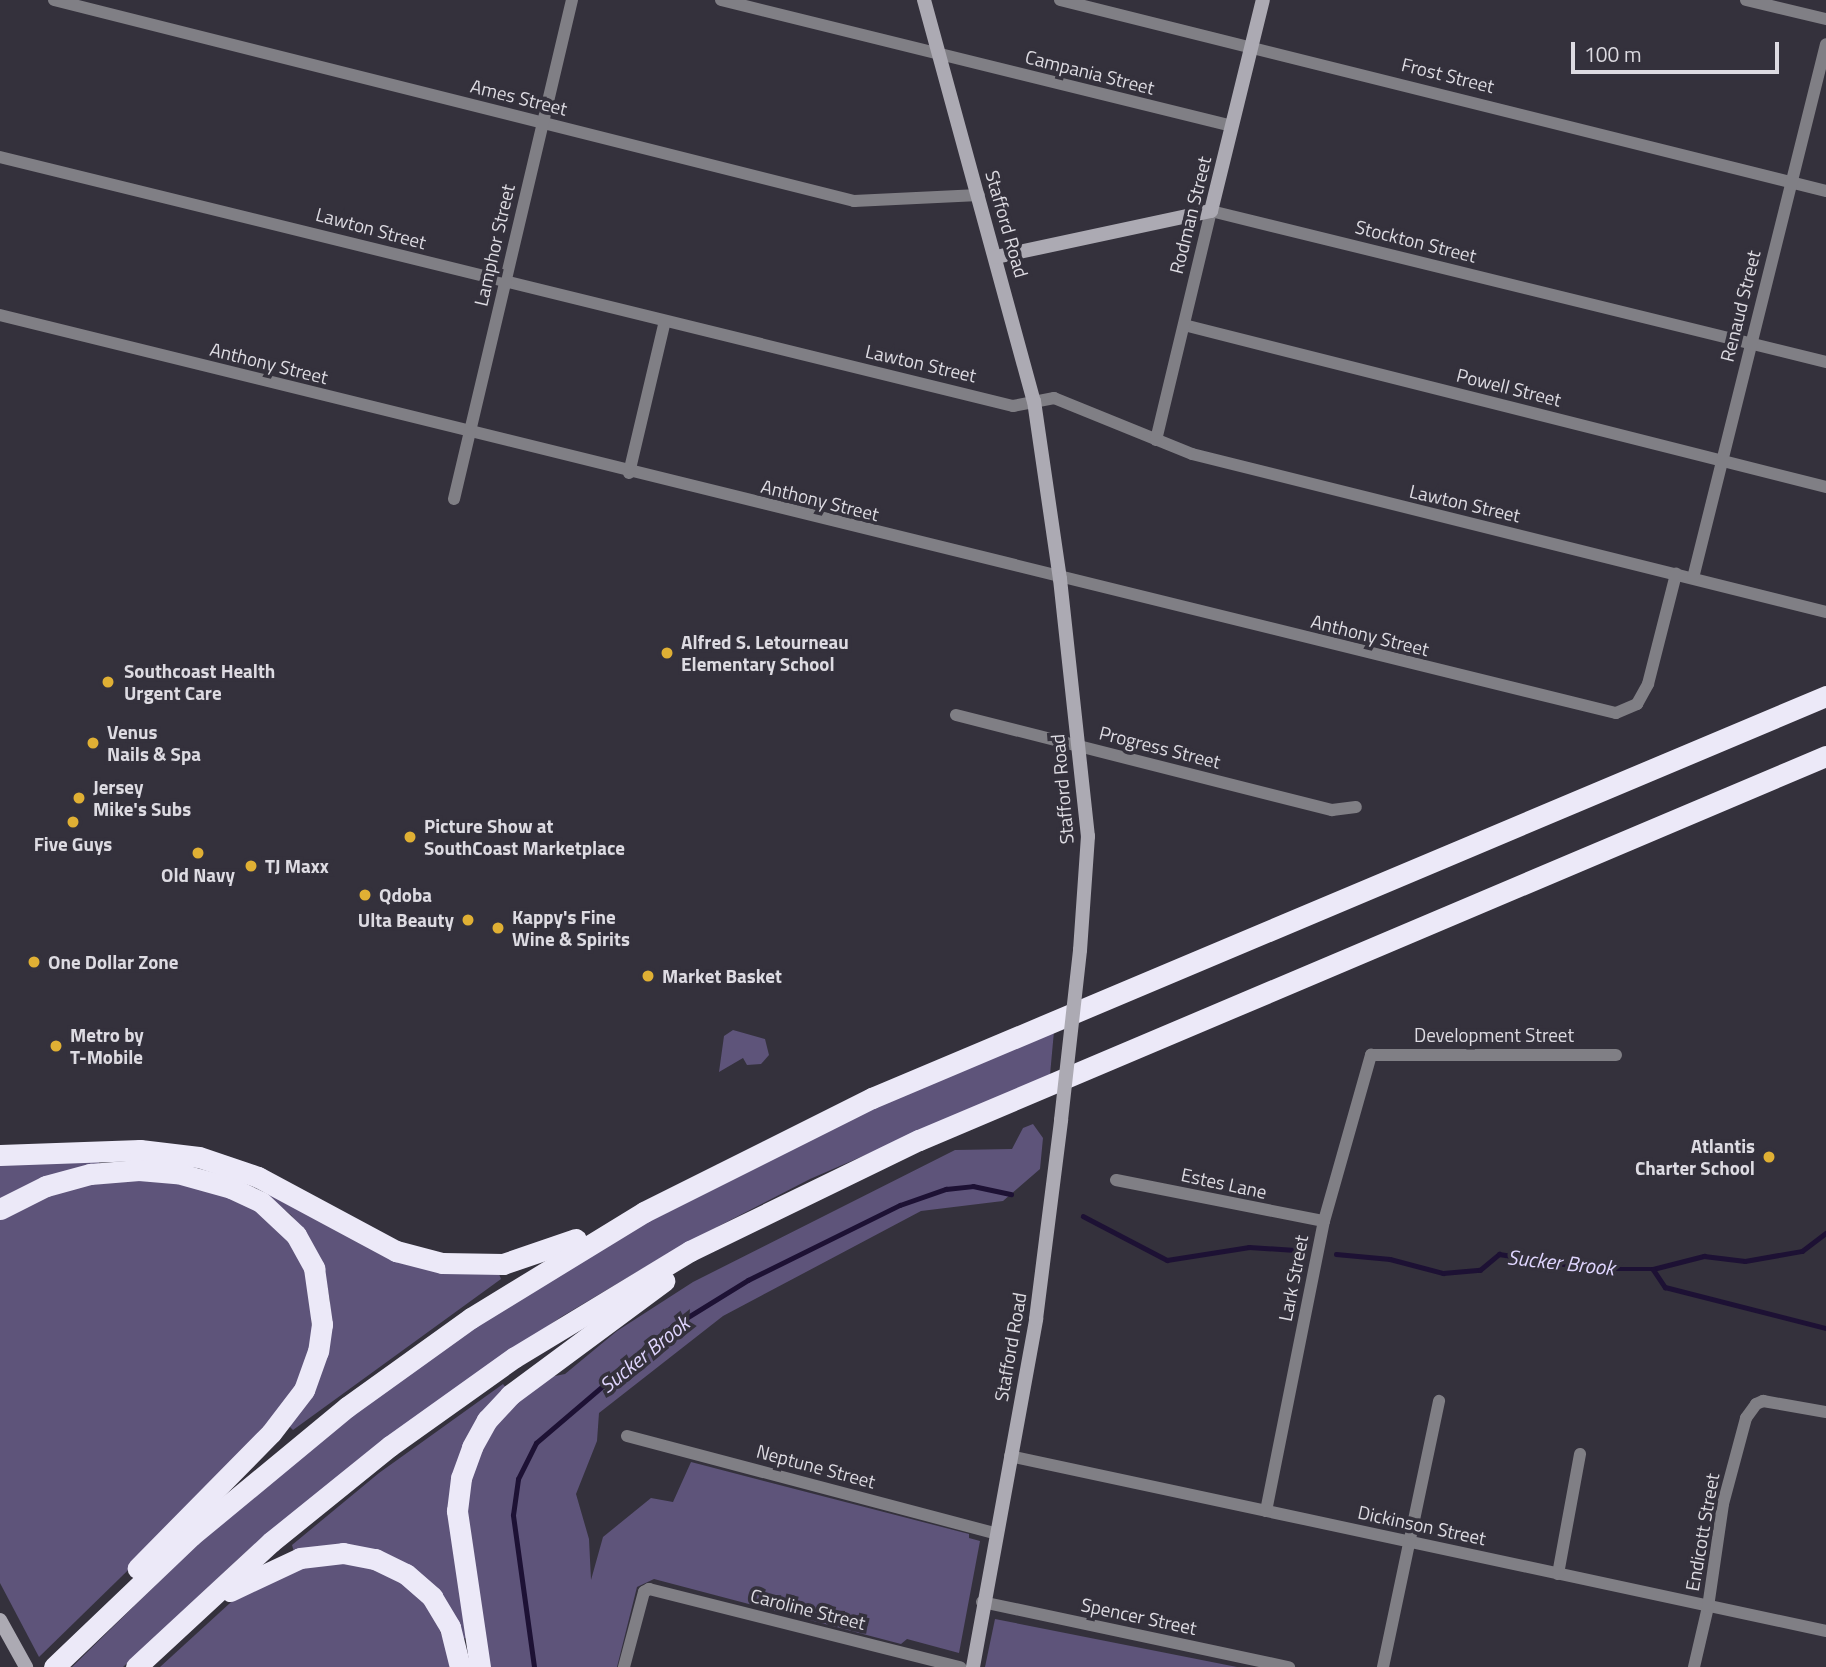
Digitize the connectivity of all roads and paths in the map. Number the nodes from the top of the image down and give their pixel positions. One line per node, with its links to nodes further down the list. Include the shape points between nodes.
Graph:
1 (54, 0): 12 (street, Ames Street)
2 (572, 0): 12 (street, Lamphor Street)
3 (721, 0): 11 (street, Campania Street)
4 (924, 0): 11 (street, Stafford Road)
5 (1060, 0): 10 (street, Frost Street)
6 (1262, 0): 10 (street, Rodman Street)
7 (1746, 0): 8 (street)
8 (1826, 19)
9 (1826, 44): 15 (street, Renaud Street)
10 (1251, 46): 13 (street, Rodman Street); 15 (street, Frost Street)
11 (939, 55): 13 (street, Campania Street); 17 (street, Stafford Road)
12 (543, 122): 17 (street, Ames Street, via 853,201); 20 (street, Lamphor Street)
13 (1232, 126): 18 (street, Rodman Street)
14 (0, 157): 20 (street, Lawton Street)
15 (1792, 182): 16 (street, Frost Street); 24 (street, Renaud Street)
16 (1826, 191)
17 (979, 195): 19 (street, Stafford Road)
18 (1211, 211): 19 (street, Stockton Street); 23 (street, Rodman Street); 24 (street, Stockton Street)
19 (996, 257): 26 (street, Stafford Road)
20 (505, 283): 22 (street, Lawton Street); 27 (street, Lamphor Street)
21 (0, 315): 27 (street, Anthony Street)
22 (665, 321): 26 (street, Lawton Street, via 1013,406); 30 (street)
23 (1184, 325): 28 (street, Rodman Street); 29 (street, Powell Street)
24 (1751, 344): 25 (street, Stockton Street); 29 (street, Renaud Street)
25 (1826, 362)
26 (1034, 401): 28 (street, Lawton Street, via 1054,398); 35 (street, Stafford Road)
27 (470, 433): 30 (street, Anthony Street); 32 (street, Lamphor Street)
28 (1156, 440): 33 (street, Lawton Street, via 1192,454)
29 (1722, 462): 31 (street, Powell Street); 34 (street, Renaud Street)
30 (629, 473): 35 (street, Anthony Street)
31 (1826, 487)
32 (454, 499)
33 (1676, 574): 34 (street, Lawton Street); 35 (street, Anthony Street, via 1648,684 1631,708 1616,713)
34 (1693, 578): 36 (street, Lawton Street)
35 (1060, 579): 39 (street, Stafford Road)
36 (1826, 612)
37 (1826, 696): 47 (highway, via 906,1083)
38 (956, 715): 39 (street, Progress Street)
39 (1078, 747): 41 (street, Progress Street, via 1332,810); 54 (street, Stafford Road, bridge, via 1088,836 1080,950 1036,1319)
40 (1826, 756): 44 (highway)
41 (1356, 807)
42 (1371, 1055): 43 (street, Development Street); 49 (street, Lark Street)
43 (1616, 1055)
44 (919, 1140): 65 (highway, via 690,1251 494,1371 300,1517); 67 (highway, via 655,1286 498,1407 472,1447 458,1493 460,1548)
45 (0, 1155): 47 (highway, via 139,1150 198,1157 258,1177 396,1251 474,1266 503,1264 546,1252)
46 (1116, 1180): 49 (street, Estes Lane)
47 (689, 1187): 63 (highway, via 514,1290 347,1407 229,1502)
48 (0, 1209): 63 (highway, via 46,1186 90,1174 139,1170 194,1176 249,1195 280,1217 303,1245 320,1292 318,1351 296,1402 141,1564)
49 (1324, 1221): 55 (street, Lark Street)
50 (1439, 1401): 57 (street)
51 (1826, 1412): 60 (street, Endicott Street, via 1788,1403 1755,1405 1740,1436 1723,1504)
52 (627, 1436): 56 (street, Neptune Street)
53 (1580, 1454): 58 (street)
54 (1010, 1457): 55 (street, Dickinson Street); 56 (street, Stafford Road)
55 (1266, 1511): 57 (street, Dickinson Street)
56 (995, 1533): 59 (street, Stafford Road)
57 (1410, 1542): 58 (street, Dickinson Street); 72 (street)
58 (1558, 1574): 60 (street, Dickinson Street)
59 (982, 1602): 70 (street, Stafford Road); 71 (street, Spencer Street)
60 (1708, 1607): 62 (street, Dickinson Street); 73 (street, Endicott Street)
61 (0, 1620): 64 (street)
62 (1826, 1632)
63 (67, 1654)
64 (26, 1667)
65 (138, 1667): 66 (highway, via 246,1580 300,1558 342,1553 391,1565 419,1584 450,1627)
66 (460, 1667)
67 (480, 1667)
68 (624, 1667): 69 (street, Caroline Street, via 646,1589)
69 (960, 1667)
70 (973, 1667)
71 (1289, 1667)
72 (1383, 1667)
73 (1694, 1667)

